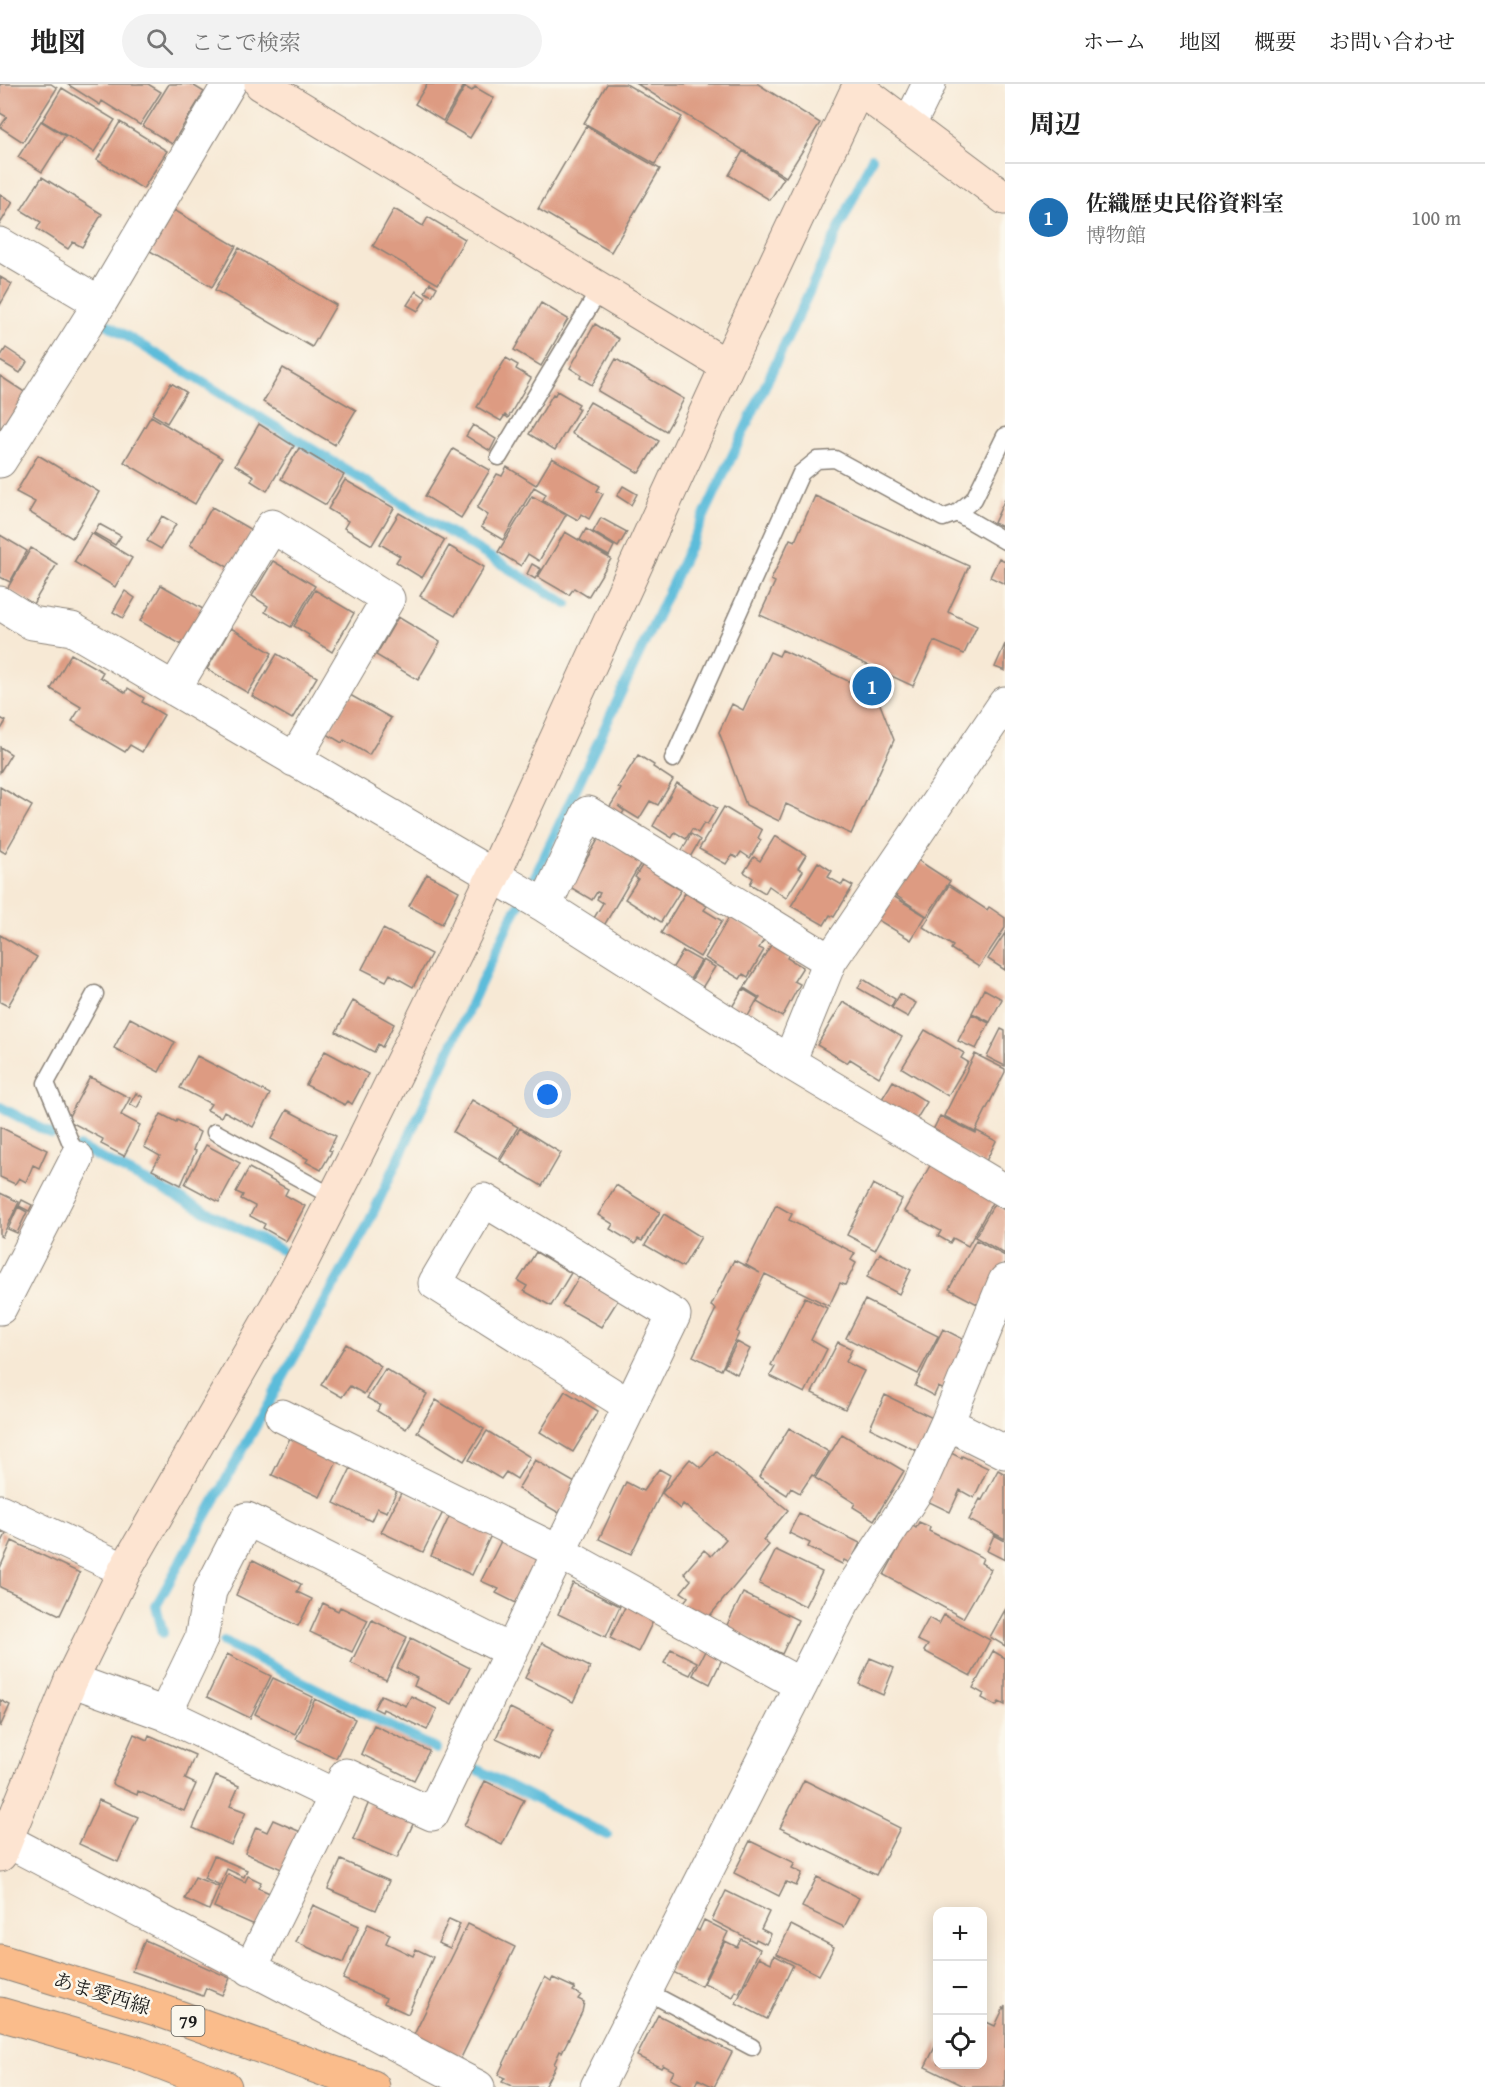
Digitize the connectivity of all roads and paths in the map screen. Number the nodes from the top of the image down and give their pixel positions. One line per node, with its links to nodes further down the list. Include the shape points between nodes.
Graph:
1 (229, 84): 9 (street)
2 (261, 84): 8 (street)
3 (929, 84): 5 (street)
4 (857, 85): 5 (street); 10 (street)
5 (909, 126): 6 (street)
6 (1005, 198)
7 (0, 244): 9 (street)
8 (600, 289): 10 (street); 12 (lane)
9 (99, 303): 13 (street)
10 (727, 366): 21 (street)
11 (1005, 436): 14 (lane, via 974,499)
12 (499, 457)
13 (0, 461)
14 (957, 513): 15 (lane); 19 (lane, via 943,518 835,459 817,460 801,473)
15 (1005, 541)
16 (0, 603): 17 (street, via 32,623 72,629)
17 (174, 689): 20 (street); 20 (street, via 272,526 388,598)
18 (1005, 703): 23 (street)
19 (674, 759)
20 (294, 760): 21 (street)
21 (498, 880): 22 (street); 29 (street)
22 (541, 904): 23 (street, via 588,813); 25 (street)
23 (830, 961): 25 (street)
24 (95, 994): 27 (lane, via 46,1083)
25 (789, 1062): 28 (street)
26 (215, 1132): 29 (lane)
27 (77, 1158): 31 (street)
28 (1005, 1191)
29 (335, 1198): 38 (street)
30 (1005, 1281): 34 (street)
31 (0, 1308)
32 (630, 1406): 32 (street, via 674,1315 484,1200 435,1283); 37 (street)
33 (282, 1416): 37 (street)
34 (947, 1423): 35 (street); 41 (street, via 918,1488 843,1602)
35 (1005, 1452)
36 (0, 1511): 38 (street)
37 (559, 1552): 39 (street); 41 (street)
38 (125, 1570): 40 (street)
39 (511, 1651): 42 (street, via 247,1519 210,1591 201,1639); 43 (street, via 432,1814 346,1775)
40 (71, 1680): 42 (street); 44 (street)
41 (801, 1685): 47 (street)
42 (165, 1714): 43 (street)
43 (336, 1796): 46 (street)
44 (2, 1844): 46 (street)
45 (0, 1961): 51 (main road, あま愛西線 / 79, via 156,2009)
46 (250, 1969): 52 (street)
47 (646, 1991): 49 (lane); 53 (street)
48 (0, 2014): 50 (main road, 79, via 137,2054)
49 (752, 2047)
50 (225, 2087)
51 (373, 2087)
52 (478, 2087)
53 (597, 2087)

